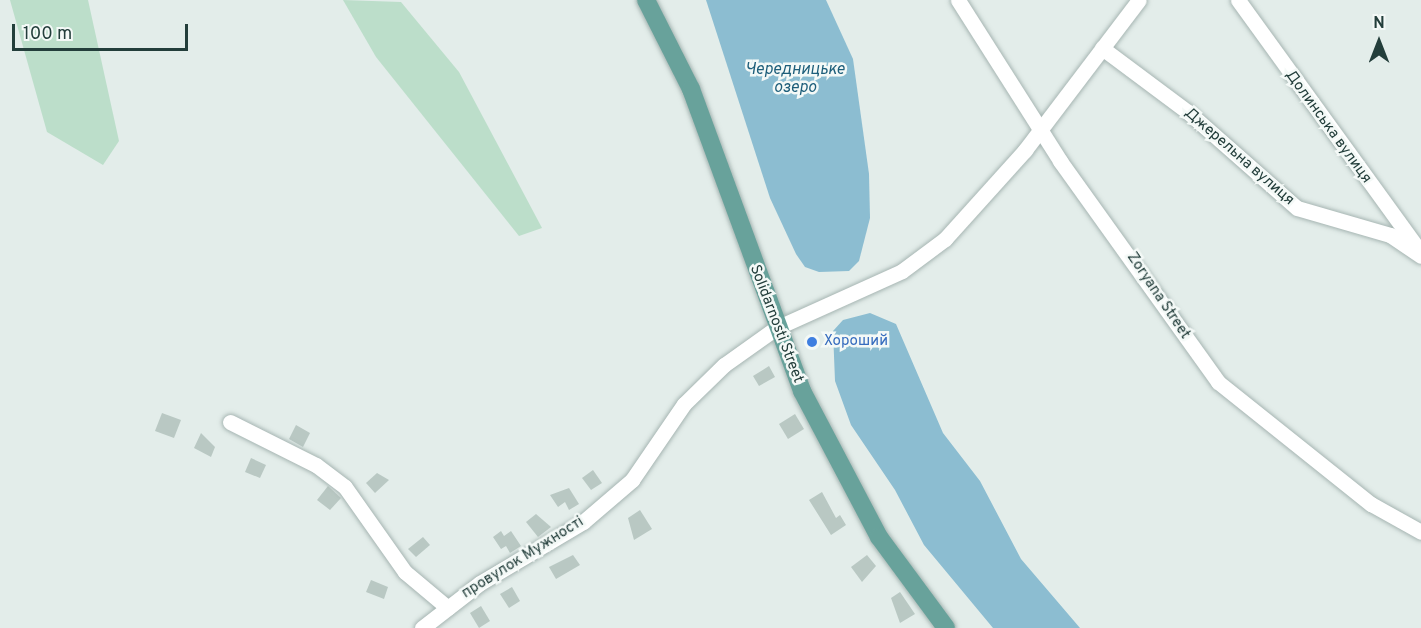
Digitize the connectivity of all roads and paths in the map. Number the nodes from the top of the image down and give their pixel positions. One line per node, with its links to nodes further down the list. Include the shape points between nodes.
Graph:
1 (646, 0): 9 (main road, Solidarnosti Street, via 691,89)
2 (958, 0): 6 (street, Zoryana Street)
3 (1139, 0): 5 (street, провулок Мужності)
4 (1238, 0): 7 (street, Долинська вулиця)
5 (1102, 48): 6 (street, провулок Мужності); 8 (street, Джерельна вулиця, via 1188,111 1297,208 1390,235)
6 (1042, 127): 9 (street, провулок Мужності, via 945,239 902,271); 11 (street, Zoryana Street, via 1060,161 1218,382 1371,504)
7 (1421, 251)
8 (1421, 256)
9 (776, 328): 12 (street, провулок Мужності, via 724,366 684,404 632,480 583,522); 14 (main road, Solidarnosti Street, via 802,391 879,537)
10 (230, 422): 12 (street, via 316,465 345,487 405,572)
11 (1421, 532)
12 (448, 608): 13 (street, провулок Мужності)
13 (422, 628)
14 (946, 628)

